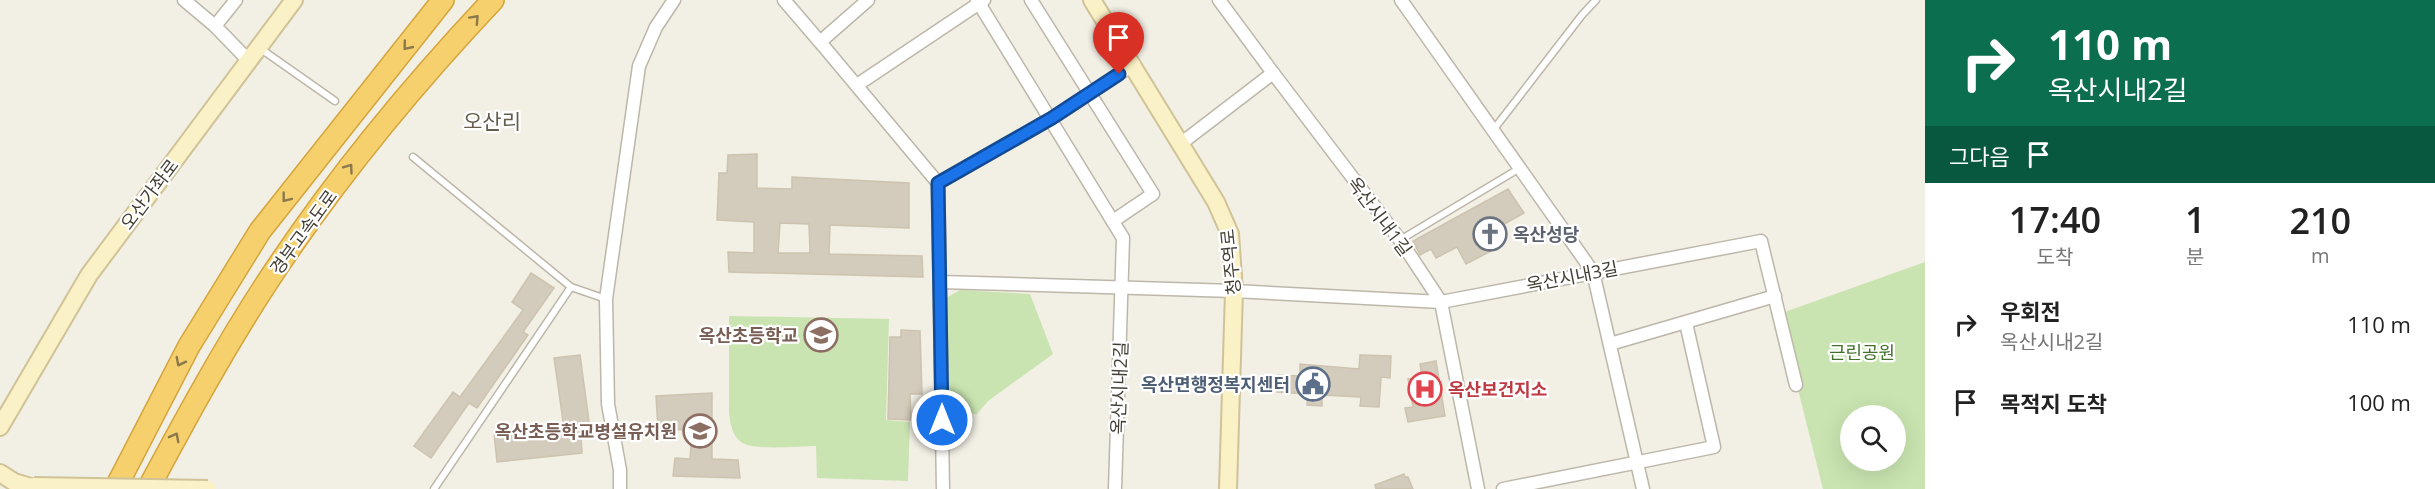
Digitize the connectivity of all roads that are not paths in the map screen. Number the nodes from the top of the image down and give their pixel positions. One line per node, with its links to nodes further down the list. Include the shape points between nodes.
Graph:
1 (184, 0): 15 (street)
2 (236, 0): 15 (street)
3 (294, 0): 17 (street, 오산가좌로)
4 (444, 0): 50 (highway, 경부고속도로, one-way to 50, via 260,231 189,346)
5 (493, 0): 51 (highway, 경부고속도로, one-way to 5, via 196,399 266,283 356,159 439,58)
6 (674, 0): 37 (street, via 656,27 639,66)
7 (784, 0): 16 (street)
8 (868, 0): 16 (street)
9 (1031, 0): 21 (street)
10 (1092, 0): 18 (street, 청주역로)
11 (1219, 0): 19 (street, 옥산시내1길)
12 (1401, 0): 24 (street)
13 (1596, 0): 24 (lane)
14 (980, 1): 20 (street, 옥산시내2길); 23 (street, 옥산시내2길)
15 (215, 27): 17 (street)
16 (820, 42): 20 (street)
17 (253, 54): 22 (lane); 42 (street, 오산가좌로, via 89,275)
18 (1134, 64): 21 (street); 25 (street, 청주역로)
19 (1273, 73): 25 (street); 30 (street, 옥산시내1길)
20 (857, 85): 28 (street)
21 (1091, 92): 23 (street); 29 (street, via 1153,194)
22 (335, 101)
23 (1052, 118): 28 (street); 29 (street, 옥산시내2길)
24 (1494, 129): 27 (street)
25 (1179, 145): 35 (street, 청주역로, via 1225,220 1233,252)
26 (413, 157): 33 (lane)
27 (1521, 168): 30 (lane); 31 (street)
28 (938, 183): 32 (street)
29 (1113, 221): 34 (street, 옥산시내2길, via 1123,238)
30 (1400, 240): 38 (street, 옥산시내1길)
31 (1593, 272): 36 (street, 옥산시내3길, via 1761,241); 38 (street, 옥산시내3길); 40 (street)
32 (941, 282): 34 (street); 55 (street)
33 (571, 287): 37 (lane); 53 (lane)
34 (1122, 288): 35 (street); 56 (street, 옥산시내2길)
35 (1234, 291): 38 (street, 옥산시내3길); 57 (street, 청주역로)
36 (1775, 296): 39 (street); 41 (street, 옥산시내3길)
37 (606, 299): 54 (street, via 608,404)
38 (1441, 302): 58 (street, 옥산시내1길)
39 (1686, 322): 40 (street); 45 (street, via 1714,447)
40 (1610, 344): 45 (street)
41 (1796, 385)
42 (16, 397): 43 (street); 44 (street)
43 (0, 416)
44 (0, 427)
45 (1636, 462): 47 (street); 60 (street)
46 (0, 473): 48 (street, via 14,482)
47 (1538, 485): 59 (street)
48 (33, 486): 49 (street); 52 (street, bridge)
49 (3, 489)
50 (115, 489)
51 (148, 489)
52 (208, 489)
53 (434, 489)
54 (620, 489)
55 (943, 489)
56 (1115, 489)
57 (1228, 489)
58 (1478, 489)
59 (1503, 489)
60 (1643, 489)

